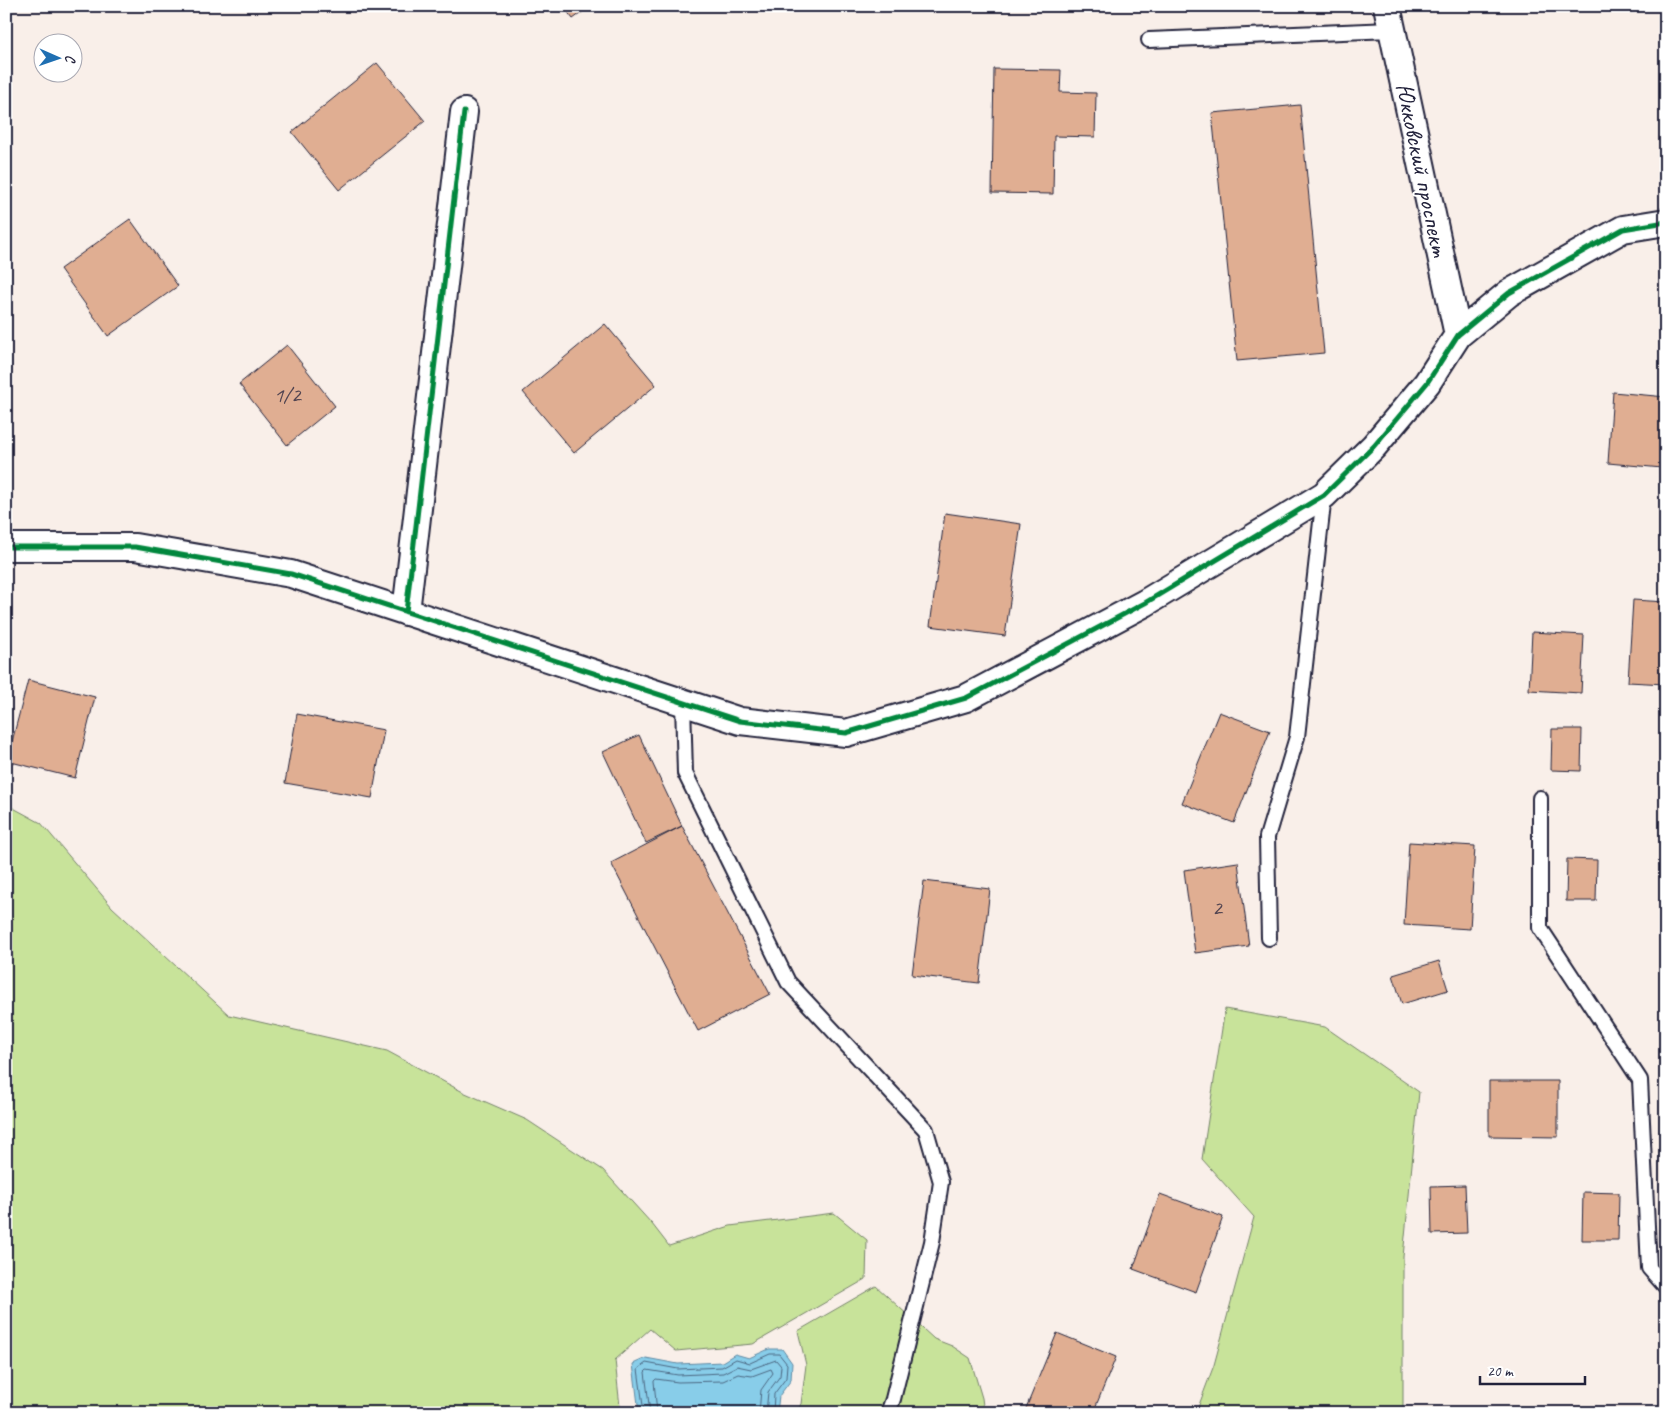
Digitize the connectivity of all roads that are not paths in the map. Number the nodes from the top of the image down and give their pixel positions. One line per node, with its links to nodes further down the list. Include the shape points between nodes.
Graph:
1 (1389, 18): 2 (lane); 5 (street, Юкковский проспект)
2 (1149, 40)
3 (464, 112): 8 (street)
4 (1666, 222): 5 (street, via 1623,228 1509,293)
5 (1458, 334): 6 (street, via 1427,383 1374,446)
6 (1324, 495): 9 (street, via 1145,603 966,698 846,733 740,720); 11 (lane, via 1297,736 1267,837)
7 (6, 547): 8 (street, via 135,547 291,574)
8 (406, 612): 9 (street)
9 (683, 702): 13 (lane, via 686,773 788,982 926,1130 941,1182 932,1242)
10 (1540, 798): 12 (lane, via 1540,928 1640,1080 1649,1268)
11 (1270, 938)
12 (1666, 1287)
13 (888, 1413)

